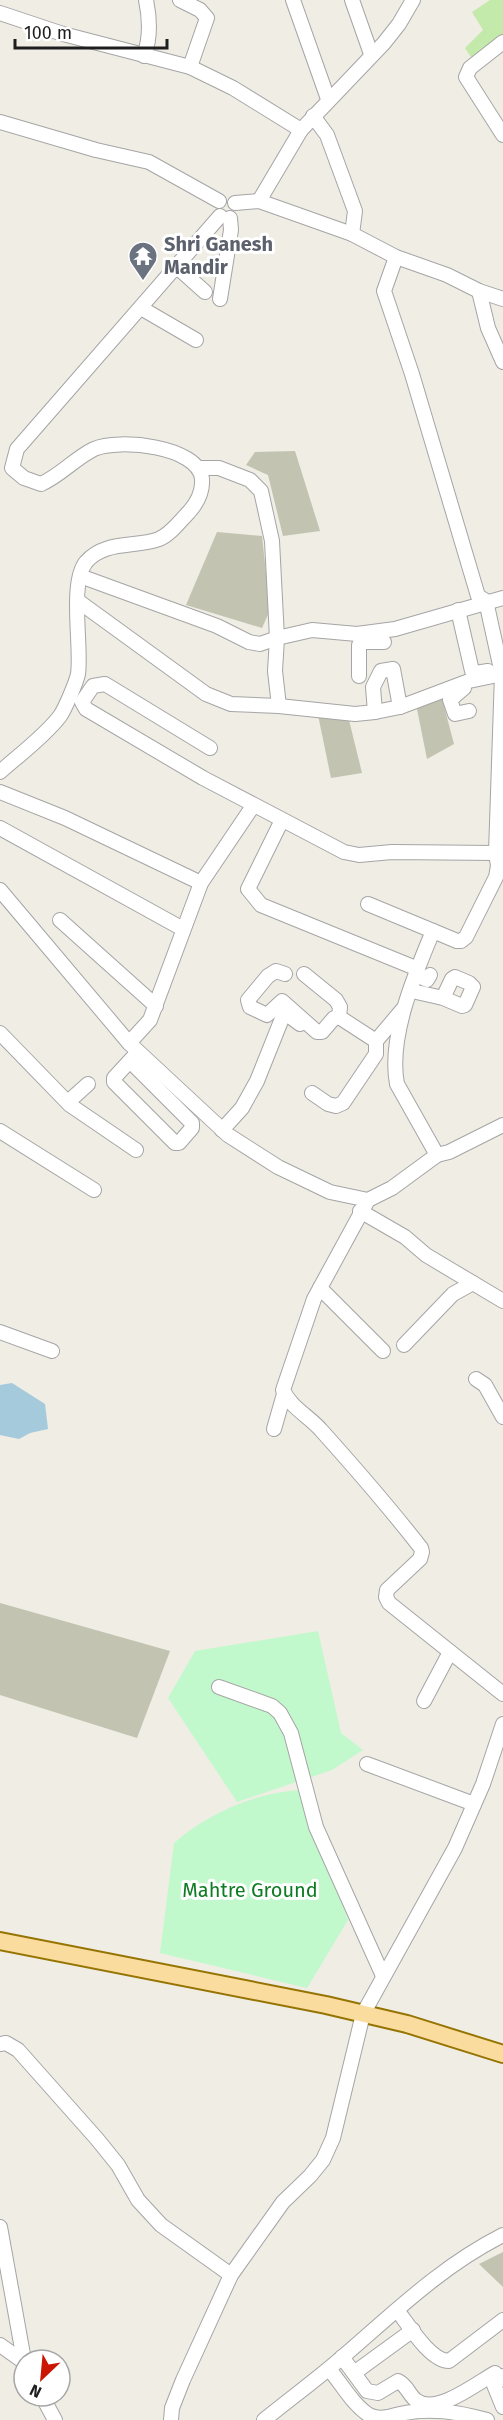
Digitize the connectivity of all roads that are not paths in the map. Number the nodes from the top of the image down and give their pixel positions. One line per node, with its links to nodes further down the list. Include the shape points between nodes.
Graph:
1 (146, 0): 9 (street, via 150,18)
2 (180, 0): 10 (street, via 207,18)
3 (292, 0): 11 (street)
4 (352, 0): 8 (street)
5 (412, 0): 8 (street, via 399,24)
6 (0, 14): 9 (street)
7 (503, 42): 15 (street, via 470,68 466,77)
8 (371, 54): 11 (street)
9 (144, 56): 10 (street)
10 (190, 67): 14 (street)
11 (328, 99): 12 (street)
12 (313, 116): 14 (street); 20 (street, via 327,135 355,211)
13 (0, 122): 16 (street, via 149,162)
14 (301, 130): 17 (street)
15 (503, 135)
16 (219, 201): 18 (street, via 228,198); 19 (street, via 216,209)
17 (259, 201): 18 (street); 20 (street)
18 (236, 203): 19 (street, via 236,212)
19 (225, 217): 22 (street); 25 (street, via 231,230)
20 (352, 234): 21 (street)
21 (396, 257): 23 (street); 34 (street, via 384,291 478,596)
22 (176, 266): 24 (street); 27 (street)
23 (478, 291): 26 (street); 29 (street)
24 (205, 292)
25 (220, 299)
26 (503, 299)
27 (141, 308): 28 (street); 30 (street, via 29,434 17,449 12,468 41,484 96,448 121,445 144,445 172,452 190,459)
28 (196, 340)
29 (503, 363)
30 (199, 468): 31 (street, via 202,481 198,501 171,531 159,539 113,546 98,553 86,562); 36 (street, via 219,468 250,480 261,491 272,541)
31 (80, 576): 33 (street); 36 (street, via 217,626 249,642 260,644)
32 (503, 598): 34 (street)
33 (78, 601): 41 (street, via 215,699 231,704); 47 (street, via 78,675 61,716)
34 (486, 601): 35 (street); 39 (street)
35 (458, 610): 37 (street); 39 (street, via 472,671)
36 (277, 638): 37 (street, via 312,630); 41 (street, via 274,671)
37 (384, 641): 38 (street, via 359,645)
38 (359, 676)
39 (501, 676): 40 (street); 45 (street)
40 (468, 687): 42 (street); 43 (street, via 450,699 455,714)
41 (279, 706): 44 (street, via 355,714)
42 (400, 707): 44 (street); 44 (street, via 391,668 381,671 373,687)
43 (469, 711)
44 (375, 712)
45 (502, 744): 49 (street)
46 (210, 748): 50 (street, via 105,684 93,686 82,702 86,709)
47 (0, 772)
48 (0, 792): 56 (street, via 65,818)
49 (500, 795): 52 (street)
50 (253, 806): 51 (street); 56 (street)
51 (282, 820): 54 (street, via 344,852 358,855); 62 (street, via 248,889 255,899 261,905)
52 (500, 825): 54 (street)
53 (0, 828): 60 (street)
54 (496, 853): 55 (street)
55 (499, 878): 61 (street, via 466,937 457,941)
56 (201, 883): 60 (street)
57 (0, 890): 73 (street)
58 (368, 904): 61 (street)
59 (60, 920): 67 (street)
60 (183, 929): 67 (street)
61 (433, 931): 62 (street)
62 (421, 973): 65 (street)
63 (285, 974): 69 (street, via 276,971 268,976 248,1000 250,1007 267,1015 282,1001 317,1032)
64 (304, 974): 69 (street, via 336,1000)
65 (412, 992): 66 (street); 68 (street)
66 (443, 998)
67 (156, 1006): 73 (street)
68 (403, 1009): 72 (street); 81 (street, via 396,1060 398,1084)
69 (339, 1017): 72 (street)
70 (0, 1033): 76 (street)
71 (314, 1034): 78 (street, via 288,1014 283,1016 257,1081 242,1108)
72 (376, 1041): 75 (street, via 376,1054 343,1103 328,1104)
73 (132, 1052): 73 (street, via 114,1083 174,1143 179,1143 192,1123); 78 (street)
74 (88, 1084): 76 (street)
75 (312, 1093)
76 (68, 1102): 80 (street)
77 (503, 1125): 81 (street)
78 (222, 1130): 83 (street, via 278,1167)
79 (0, 1131): 82 (street)
80 (136, 1150)
81 (437, 1155): 83 (street)
82 (94, 1190)
83 (364, 1206): 84 (street, via 426,1255); 85 (street)
84 (473, 1283): 86 (street); 88 (street, via 453,1294)
85 (320, 1288): 90 (street); 92 (street)
86 (503, 1301)
87 (0, 1332): 89 (street)
88 (404, 1345)
89 (52, 1352)
90 (383, 1352)
91 (476, 1379): 93 (street, via 485,1385)
92 (284, 1394): 94 (street); 95 (street, via 381,1497 421,1548 422,1556 387,1590 386,1597)
93 (503, 1417)
94 (274, 1429)
95 (450, 1652): 97 (street); 98 (street)
96 (219, 1688): 103 (street, via 272,1706 280,1713 291,1733 316,1827)
97 (503, 1694)
98 (424, 1701)
99 (503, 1724): 101 (street)
100 (367, 1764): 101 (street)
101 (474, 1804): 103 (street, via 455,1848)
102 (0, 1941): 104 (main road)
103 (383, 1976): 104 (street)
104 (363, 2014): 106 (main road); 109 (street, via 333,2138 323,2160 283,2202)
105 (0, 2044): 109 (street, via 18,2050 97,2139 160,2225)
106 (503, 2054)
107 (0, 2230): 113 (street)
108 (503, 2235): 110 (street, via 442,2271)
109 (231, 2275): 120 (street, via 183,2380)
110 (397, 2310): 112 (street); 114 (street)
111 (503, 2320): 112 (street, via 449,2361 433,2356)
112 (413, 2330): 116 (street)
113 (22, 2348)
114 (342, 2357): 115 (street); 116 (street)
115 (329, 2369): 119 (street, via 362,2410 375,2418); 121 (street)
116 (354, 2373): 117 (street, via 367,2391 378,2393 398,2381 415,2400 433,2405)
117 (499, 2373): 118 (street, via 494,2385)
118 (503, 2407)
119 (388, 2419): 122 (street, via 432,2410)
120 (171, 2420)
121 (264, 2420)
122 (487, 2420)

